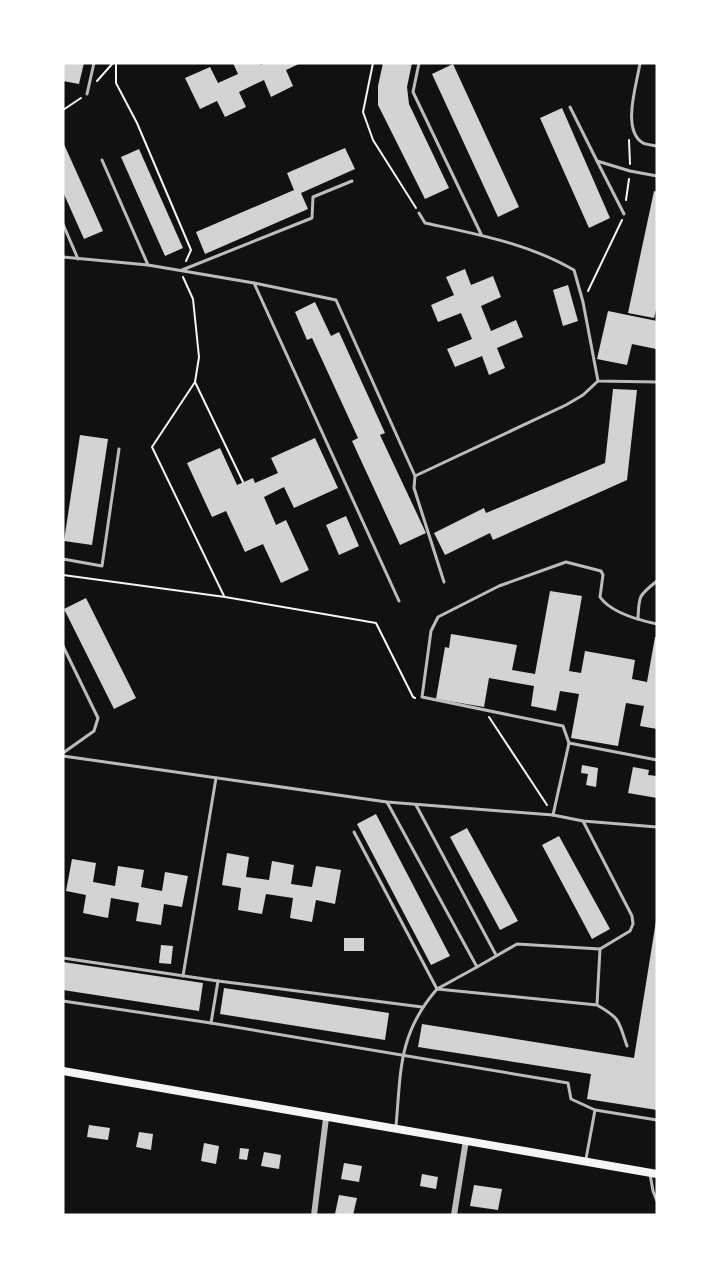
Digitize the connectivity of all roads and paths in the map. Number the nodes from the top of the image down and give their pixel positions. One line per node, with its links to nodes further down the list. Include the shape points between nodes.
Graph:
1 (94, 63): 6 (lane)
2 (116, 63): 20 (path, via 116,83 191,250)
3 (373, 63): 13 (path, via 363,112 373,140)
4 (419, 63): 16 (lane, via 413,92)
5 (640, 63): 8 (lane, via 630,122 644,144)
6 (87, 94)
7 (570, 107): 10 (lane)
8 (657, 146)
9 (102, 160): 19 (lane)
10 (597, 161): 11 (lane); 14 (lane)
11 (657, 176)
12 (352, 181): 20 (lane, via 313,197 312,218)
13 (419, 213): 16 (lane, via 425,223)
14 (624, 214)
15 (63, 224): 18 (lane)
16 (481, 234): 22 (lane, via 552,258 574,270)
17 (63, 257): 18 (lane)
18 (78, 259): 19 (lane)
19 (148, 265): 20 (lane)
20 (181, 271): 21 (lane); 23 (path, via 193,299 198,357)
21 (254, 283): 26 (lane, via 336,300); 33 (lane)
22 (598, 381): 24 (lane); 26 (lane, via 566,405)
23 (195, 382): 27 (path); 32 (path, via 152,447)
24 (657, 382)
25 (119, 449): 28 (lane, via 102,566)
26 (415, 476): 31 (lane, via 414,488)
27 (243, 482)
28 (63, 559)
29 (63, 575): 32 (path)
30 (657, 581): 34 (lane, via 641,593)
31 (444, 582)
32 (225, 597): 37 (path, via 376,623 413,697)
33 (399, 601)
34 (638, 620): 35 (lane); 39 (lane, via 604,603 600,597 601,571 566,562 499,586 438,617 431,631 422,698 563,726)
35 (657, 624)
36 (63, 646): 40 (lane, via 98,718 94,731)
37 (424, 701)
38 (488, 715): 45 (path)
39 (569, 743): 41 (lane); 45 (lane)
40 (63, 754): 42 (lane)
41 (657, 760)
42 (216, 778): 43 (lane); 53 (lane)
43 (387, 802): 44 (lane); 52 (lane)
44 (416, 805): 45 (lane); 50 (lane)
45 (553, 815): 46 (lane)
46 (583, 821): 47 (lane); 49 (lane, via 632,916 630,931)
47 (657, 827)
48 (354, 832): 55 (lane)
49 (600, 949): 50 (lane, via 517,944); 57 (lane)
50 (496, 955): 52 (lane)
51 (63, 958): 53 (lane)
52 (477, 967): 55 (lane)
53 (183, 976): 54 (lane)
54 (218, 981): 58 (lane); 59 (lane)
55 (437, 989): 57 (lane); 58 (lane)
56 (63, 1001): 59 (lane)
57 (597, 1005): 60 (lane, via 618,1020)
58 (422, 1007): 61 (lane)
59 (211, 1023): 61 (lane)
60 (627, 1046)
61 (403, 1056): 63 (lane, via 568,1083 571,1099); 66 (lane)
62 (63, 1071): 64 (main road)
63 (595, 1110): 65 (lane); 68 (lane)
64 (326, 1118): 66 (main road); 71 (street)
65 (657, 1120)
66 (396, 1128): 67 (main road)
67 (466, 1140): 68 (main road); 72 (street)
68 (586, 1161): 69 (main road)
69 (654, 1173): 70 (lane, via 652,1191)
70 (657, 1202)
71 (314, 1215)
72 (454, 1215)

